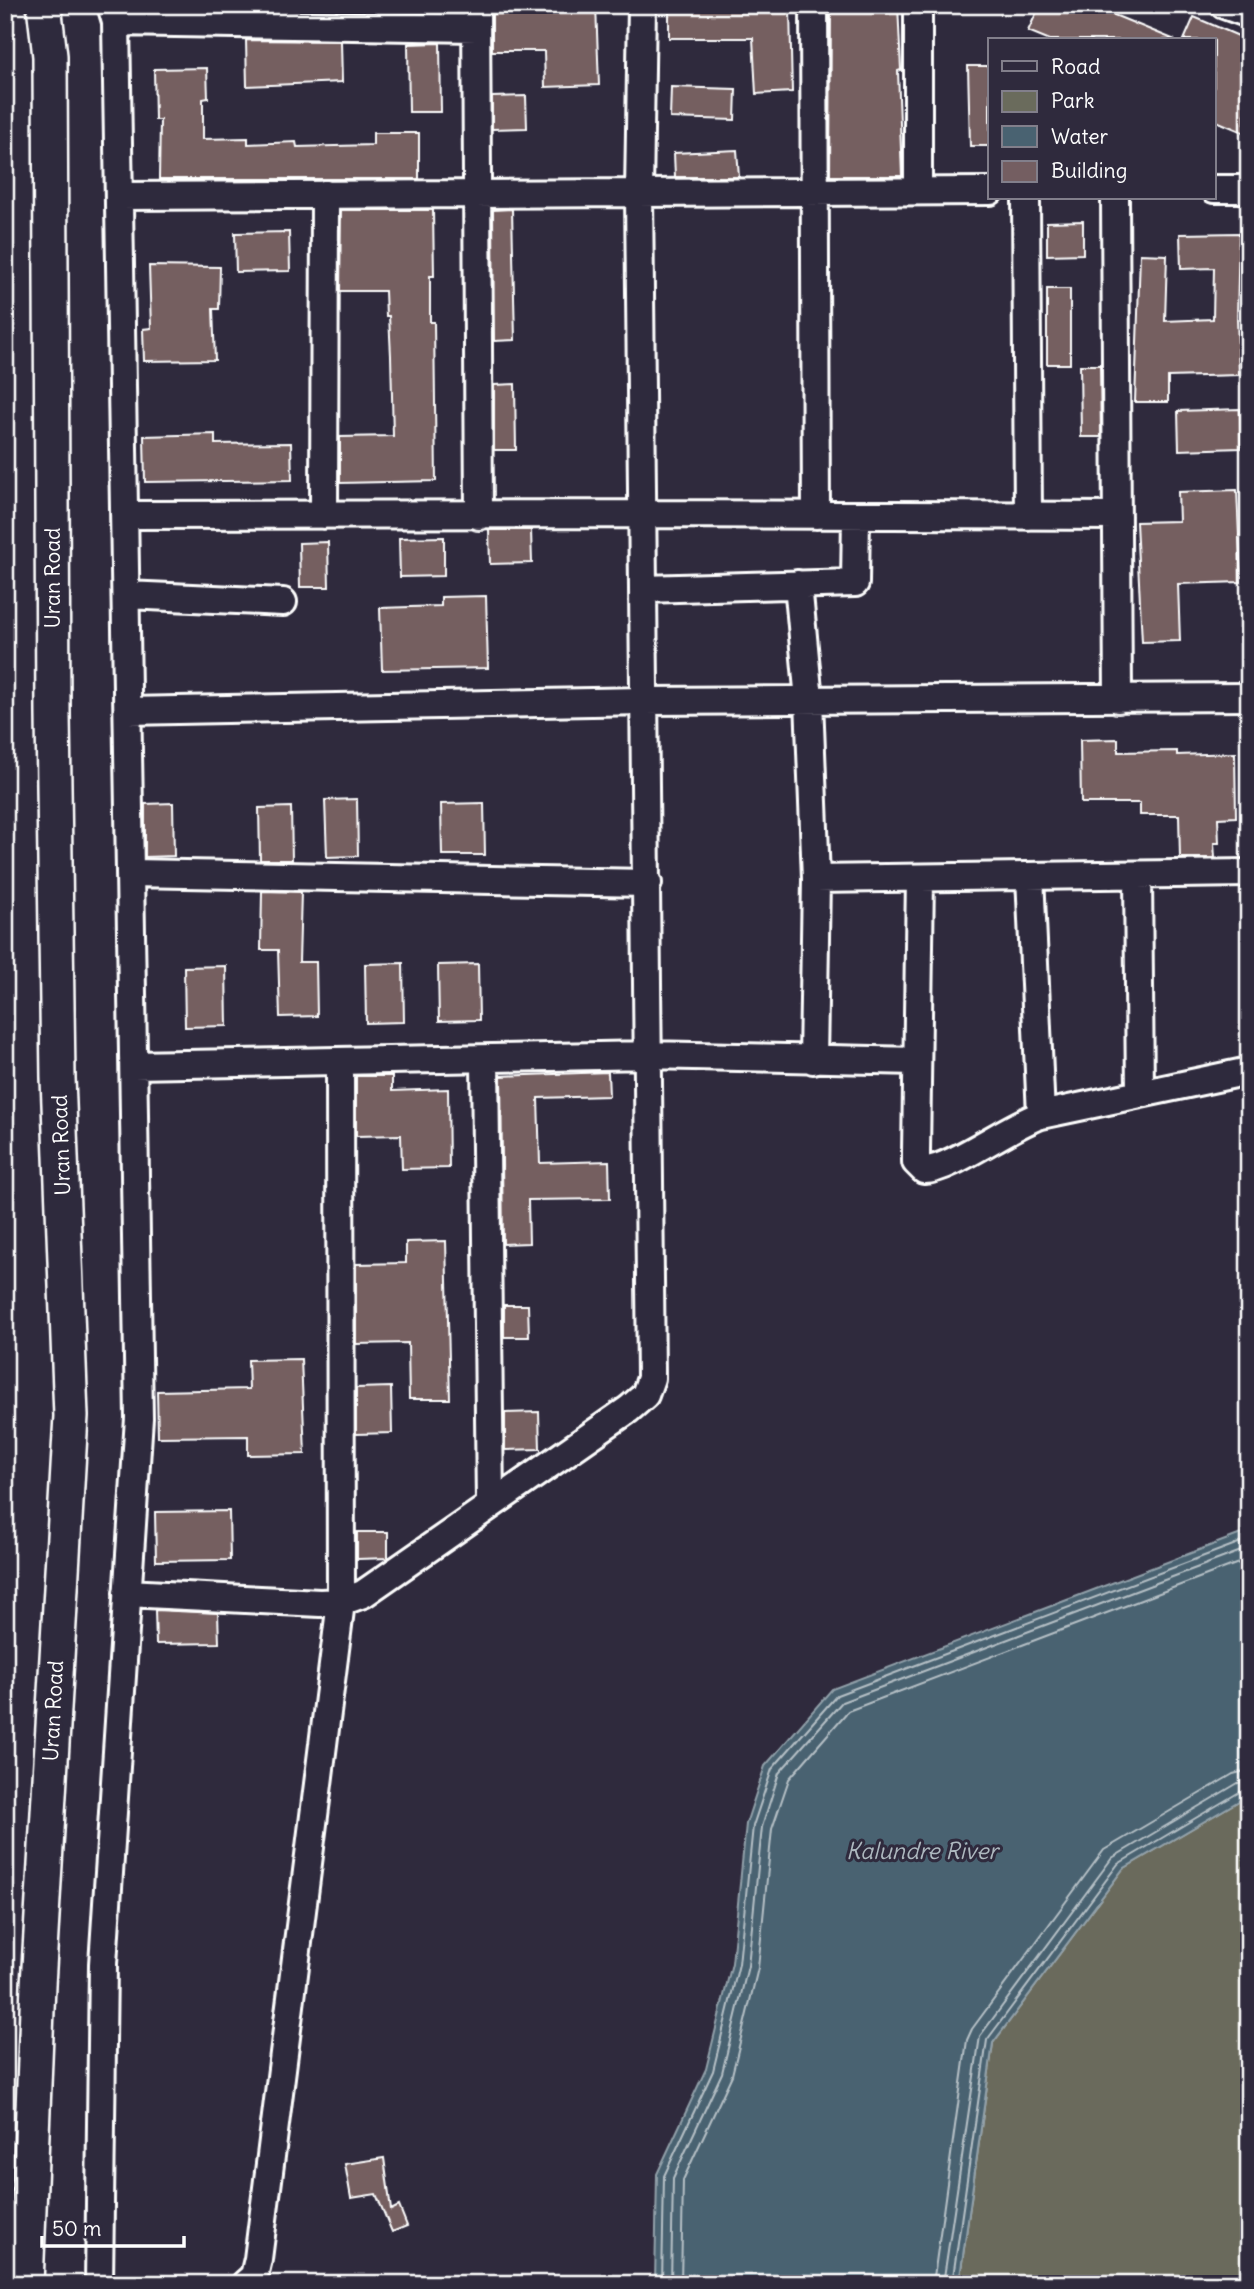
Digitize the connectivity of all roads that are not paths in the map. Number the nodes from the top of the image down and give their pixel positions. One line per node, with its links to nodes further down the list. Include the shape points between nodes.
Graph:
1 (44, 5): 57 (main road, Uran Road, via 50,57 58,1078 71,1416 43,1886)
2 (642, 5): 15 (street)
3 (814, 5): 13 (street)
4 (918, 5): 11 (street)
5 (1224, 5): 7 (street)
6 (114, 14): 8 (street); 17 (street)
7 (1249, 14)
8 (476, 17): 14 (street)
9 (1216, 189): 10 (street)
10 (1249, 189)
11 (918, 191): 12 (street); 13 (street)
12 (988, 191)
13 (815, 192): 15 (street); 23 (street)
14 (477, 193): 15 (street); 16 (street); 25 (street)
15 (639, 193): 20 (street)
16 (325, 194): 17 (street); 22 (street)
17 (119, 196): 21 (street)
18 (1026, 200): 26 (street)
19 (1115, 200): 27 (street)
20 (644, 514): 23 (street); 25 (street); 29 (street)
21 (124, 515): 22 (street); 30 (street)
22 (324, 515): 25 (street)
23 (816, 515): 24 (street)
24 (856, 515): 26 (street); 28 (street, via 855,583)
25 (479, 516)
26 (1028, 516): 27 (street)
27 (1117, 516): 33 (street)
28 (798, 584): 29 (street); 34 (street)
29 (644, 589): 35 (street)
30 (126, 595): 31 (street); 36 (street)
31 (282, 602)
32 (1249, 697): 33 (street)
33 (1118, 699): 34 (street)
34 (809, 700): 35 (street); 42 (street)
35 (644, 701): 36 (street); 43 (street)
36 (128, 711): 37 (street)
37 (132, 873): 43 (street); 49 (street)
38 (1249, 873): 39 (street)
39 (1138, 875): 40 (street); 51 (street)
40 (1030, 876): 41 (street); 52 (street)
41 (920, 878): 42 (street); 47 (street)
42 (816, 879): 46 (street)
43 (648, 883): 44 (street)
44 (648, 1055): 45 (street); 46 (street); 53 (street, via 651,1378 645,1395 629,1409)
45 (485, 1059): 48 (street); 53 (street)
46 (813, 1060): 47 (street)
47 (917, 1061): 52 (street, via 916,1162 924,1170 940,1167)
48 (340, 1062): 49 (street); 55 (street)
49 (134, 1065): 54 (street, via 139,1418)
50 (1249, 1071): 51 (street)
51 (1140, 1094): 52 (street)
52 (1041, 1115)
53 (490, 1504): 55 (street, via 363,1594)
54 (127, 1593): 55 (street); 58 (street, via 103,1964)
55 (341, 1602): 56 (street)
56 (253, 2281)
57 (26, 2284)
58 (99, 2284)

